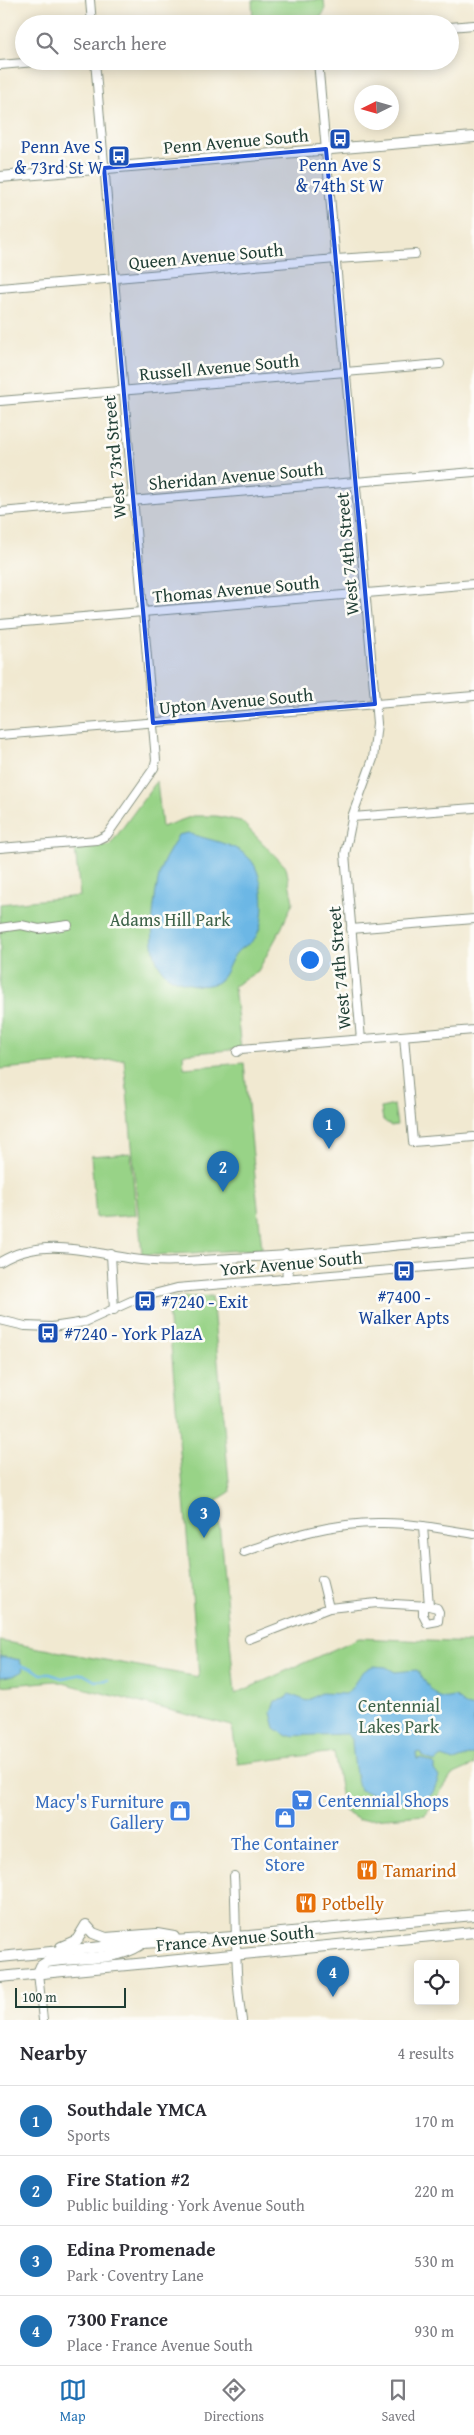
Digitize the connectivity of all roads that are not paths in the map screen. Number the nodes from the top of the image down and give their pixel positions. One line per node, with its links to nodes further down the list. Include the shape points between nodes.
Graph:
1 (90, 0): 2 (street)
2 (91, 15)
3 (474, 25): 4 (street)
4 (459, 26)
5 (15, 64): 6 (street)
6 (0, 65)
7 (96, 70): 11 (street, West 73rd Street)
8 (319, 70): 10 (street, West 74th Street)
9 (474, 136): 10 (main road, Penn Avenue South)
10 (326, 149): 11 (main road, Penn Avenue South); 14 (street, West 74th Street)
11 (104, 168): 12 (main road, Penn Avenue South); 15 (street, West 73rd Street)
12 (0, 178)
13 (415, 254): 14 (street, Queen Avenue South)
14 (336, 259): 15 (street, Queen Avenue South); 18 (street, West 74th Street)
15 (114, 279): 16 (street, Queen Avenue South); 19 (street, West 73rd Street)
16 (0, 288)
17 (440, 364): 18 (street, Russell Avenue South)
18 (346, 371): 19 (street, Russell Avenue South); 22 (street, West 74th Street)
19 (124, 390): 20 (street, Russell Avenue South); 23 (street, West 73rd Street)
20 (0, 401)
21 (474, 472): 22 (street, Sheridan Avenue South)
22 (355, 481): 23 (street, Sheridan Avenue South); 26 (street, West 74th Street)
23 (133, 500): 24 (street, Sheridan Avenue South); 27 (street, West 73rd Street)
24 (0, 512)
25 (474, 584): 26 (street, Thomas Avenue South)
26 (365, 593): 27 (street, Thomas Avenue South); 30 (street, West 74th Street)
27 (143, 612): 28 (street, Thomas Avenue South); 31 (street, West 73rd Street)
28 (0, 624)
29 (474, 696): 30 (street, Upton Avenue South)
30 (375, 704): 31 (street, Upton Avenue South); 34 (street, West 74th Street, via 373,759)
31 (153, 723): 32 (street, Upton Avenue South); 35 (street, West 73rd Street, via 154,768 106,835 97,840)
32 (0, 735)
33 (474, 808): 34 (street)
34 (352, 817): 39 (street, West 74th Street, via 345,854)
35 (0, 848)
36 (474, 919): 39 (street)
37 (68, 925): 38 (street, via 39,929 21,925)
38 (0, 928)
39 (351, 929): 42 (street, West 74th Street)
40 (474, 1030): 41 (street)
41 (404, 1036): 42 (street); 44 (street, via 413,1142)
42 (361, 1040): 43 (street, via 246,1048)
43 (237, 1052)
44 (474, 1137)
45 (474, 1238): 47 (street, York Avenue South)
46 (111, 1254): 47 (street, York Avenue South, via 149,1261); 48 (street, York Avenue South, via 42,1247 11,1255); 51 (street)
47 (286, 1255): 50 (main road)
48 (0, 1262)
49 (474, 1263): 50 (street, York Avenue South)
50 (288, 1278): 51 (street, York Avenue South, via 177,1288 138,1298)
51 (114, 1310): 52 (street, York Avenue South, via 85,1322 52,1327)
52 (0, 1320)
53 (423, 1526): 54 (street); 55 (street, via 348,1525 309,1531); 57 (street, via 426,1605 377,1603)
54 (474, 1534)
55 (244, 1552)
56 (322, 1580): 57 (street)
57 (329, 1608): 58 (street)
58 (249, 1639)
59 (234, 1876): 62 (street)
60 (474, 1915): 62 (main road, France Avenue South)
61 (474, 1932): 66 (main road, France Avenue South)
62 (237, 1938): 63 (main road, France Avenue South); 66 (street)
63 (192, 1940): 64 (main road, France Avenue South); 65 (main road, via 158,1934 106,1938 93,1933 86,1925 77,1940)
64 (143, 1943): 65 (main road, France Avenue South); 68 (main road, via 132,1950 111,1955 47,1962)
65 (46, 1952): 67 (main road, France Avenue South)
66 (236, 1954): 68 (main road, France Avenue South); 71 (street)
67 (0, 1956)
68 (38, 1973): 69 (main road, France Avenue South); 70 (street)
69 (0, 1977)
70 (43, 2020)
71 (242, 2020)

